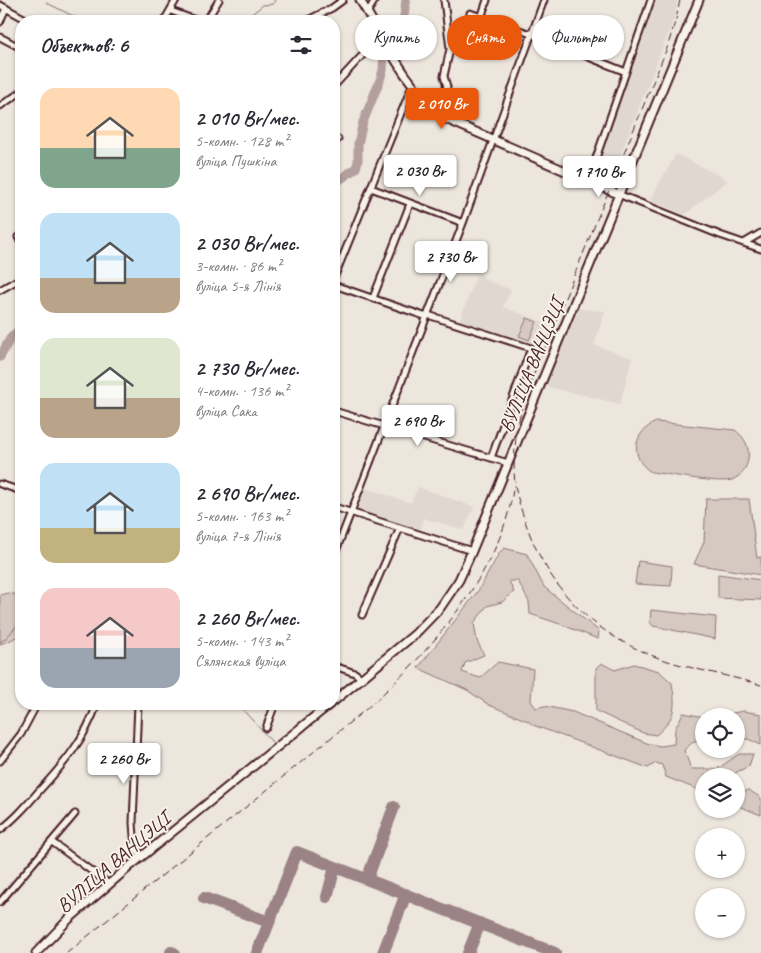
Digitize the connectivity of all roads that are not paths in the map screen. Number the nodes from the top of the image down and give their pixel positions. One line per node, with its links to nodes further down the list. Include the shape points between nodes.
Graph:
1 (176, 0): 13 (street)
2 (219, 0): 18 (street)
3 (343, 0): 19 (street)
4 (360, 0): 14 (main road)
5 (375, 0): 14 (street)
6 (444, 0): 33 (street, via 450,49 444,76 447,87)
7 (488, 0): 20 (street)
8 (544, 0): 23 (street)
9 (651, 0): 28 (street)
10 (699, 0): 37 (main road, ВУЛІЦА ВАНЦЭЦІ)
11 (0, 5): 12 (street)
12 (6, 8): 15 (street); 21 (street)
13 (171, 11): 16 (street); 17 (street)
14 (367, 13)
15 (18, 15)
16 (168, 15)
17 (182, 15)
18 (210, 15)
19 (318, 15)
20 (482, 15)
21 (0, 22)
22 (522, 31): 23 (street)
23 (531, 34): 28 (street); 34 (street)
24 (0, 37): 25 (street)
25 (15, 45)
26 (358, 60): 29 (street)
27 (397, 60): 30 (main road)
28 (626, 72): 35 (street)
29 (340, 79)
30 (415, 87): 33 (main road); 36 (street, via 410,92)
31 (15, 96): 32 (street)
32 (0, 106)
33 (430, 106): 34 (main road, via 446,120)
34 (494, 140): 35 (main road); 39 (street)
35 (588, 181): 37 (main road)
36 (371, 188): 38 (street); 43 (street)
37 (618, 194): 41 (street); 52 (main road, ВУЛІЦА ВАНЦЭЦІ)
38 (410, 204): 39 (street); 47 (street)
39 (463, 223): 48 (street)
40 (761, 233): 41 (street)
41 (744, 243): 42 (street)
42 (761, 249)
43 (340, 263)
44 (15, 281): 46 (street)
45 (340, 287): 47 (street)
46 (0, 290)
47 (373, 298): 48 (street)
48 (427, 316): 50 (street); 51 (street, ВУЛІЦА ВАНЦЭЦІ, via 531,348)
49 (340, 413): 50 (street)
50 (384, 426): 51 (street); 56 (street)
51 (491, 458): 52 (street)
52 (508, 463): 59 (main road, ВУЛІЦА ВАНЦЭЦІ)
53 (0, 484): 54 (street)
54 (15, 489)
55 (340, 509): 56 (street)
56 (352, 512): 57 (street); 58 (street)
57 (400, 528): 59 (street); 60 (street)
58 (340, 541)
59 (472, 551): 62 (main road, ВУЛІЦА ВАНЦЭЦІ, via 459,580 440,608 415,634)
60 (362, 615)
61 (340, 668): 62 (street)
62 (361, 678): 63 (main road, ВУЛІЦА ВАНЦЭЦІ)
63 (340, 695)
64 (34, 710): 70 (street, via 21,734)
65 (94, 710): 72 (street, via 79,744 64,764)
66 (138, 710): 74 (street, via 133,823 135,848)
67 (273, 710): 69 (street)
68 (323, 710): 74 (main road, ВУЛІЦА ВАНЦЭЦІ)
69 (266, 728)
70 (0, 761)
71 (75, 814): 73 (street)
72 (0, 830)
73 (52, 842): 75 (street); 76 (street)
74 (141, 856): 75 (main road, ВУЛІЦА ВАНЦЭЦІ)
75 (109, 884): 77 (main road, ВУЛІЦА ВАНЦЭЦІ)
76 (0, 902)
77 (36, 953)

